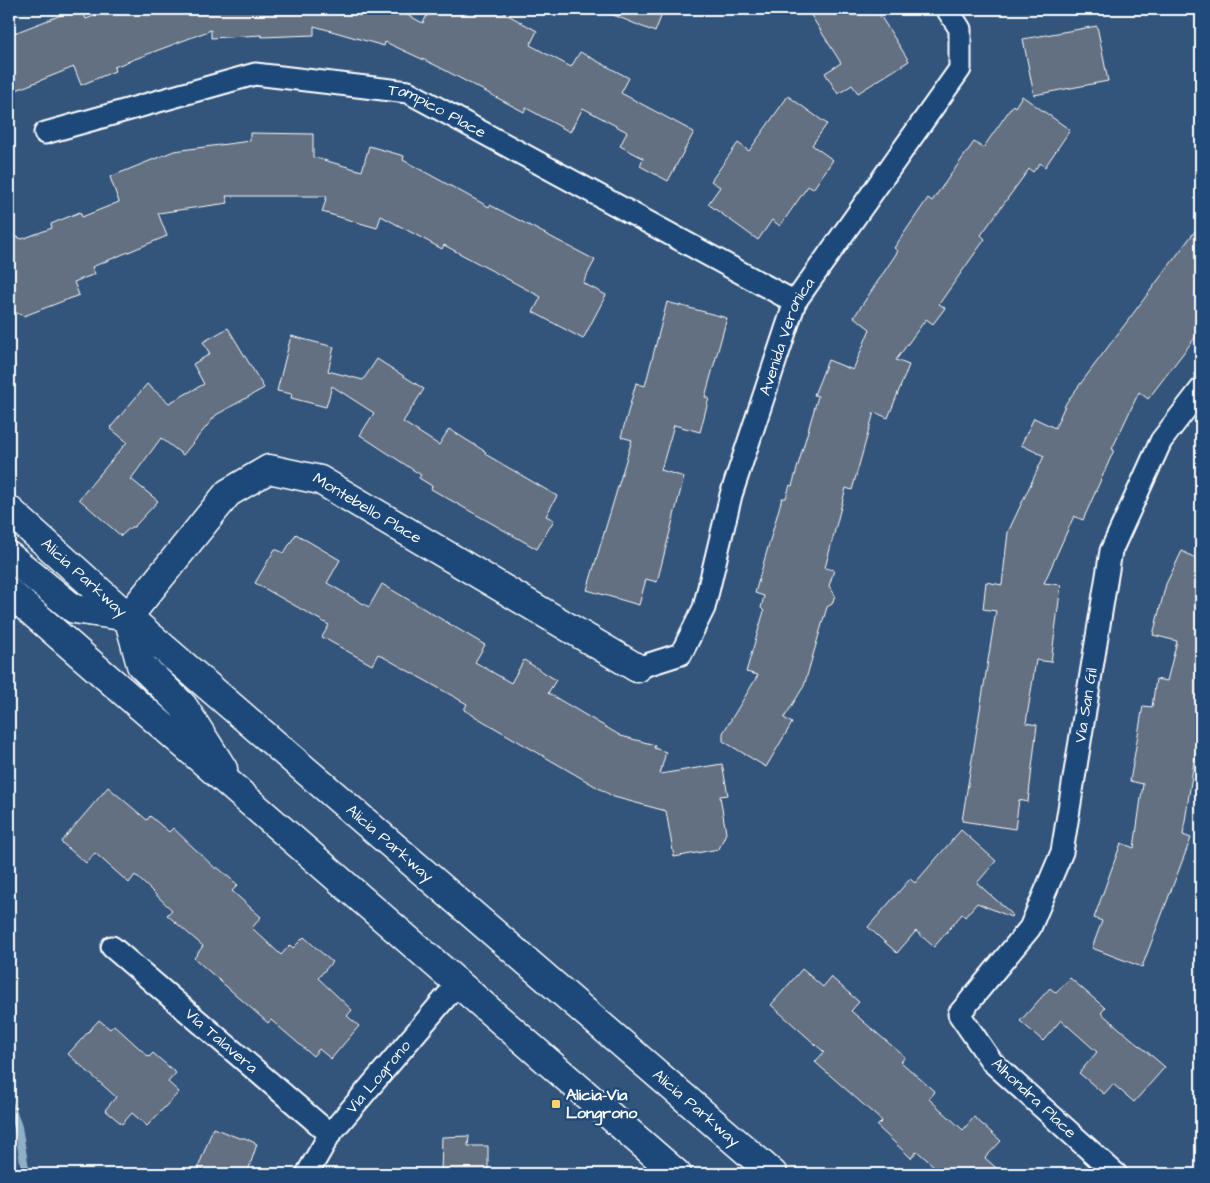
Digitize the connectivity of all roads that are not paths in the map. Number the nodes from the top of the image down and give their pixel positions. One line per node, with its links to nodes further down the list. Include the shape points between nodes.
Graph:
1 (948, 9): 3 (street, Avenida Veronica, via 960,29 960,69)
2 (45, 133): 3 (street, Tampico Place, via 255,74 408,92)
3 (795, 302): 9 (street, Avenida Veronica, via 731,495 704,608 680,654)
4 (1201, 389): 13 (street, Via San Gil, via 1160,441 1111,551 1062,852 1030,928)
5 (9, 510): 8 (main road, Alicia Parkway)
6 (9, 556): 8 (main road, via 74,609)
7 (9, 592): 10 (main road)
8 (128, 616): 9 (main road, Montebello Place, via 228,493 269,469 320,480); 10 (main road, via 141,665 182,706); 17 (main road, Alicia Parkway)
9 (637, 668)
10 (237, 792): 12 (main road)
11 (112, 947): 14 (street, Via Talavera)
12 (458, 983): 14 (street, Via Logrono); 16 (main road)
13 (959, 1014): 18 (street, Alhondra Place, via 992,1062)
14 (330, 1134): 15 (street, Via Logrono)
15 (307, 1174)
16 (677, 1174)
17 (773, 1174)
18 (1116, 1174)

